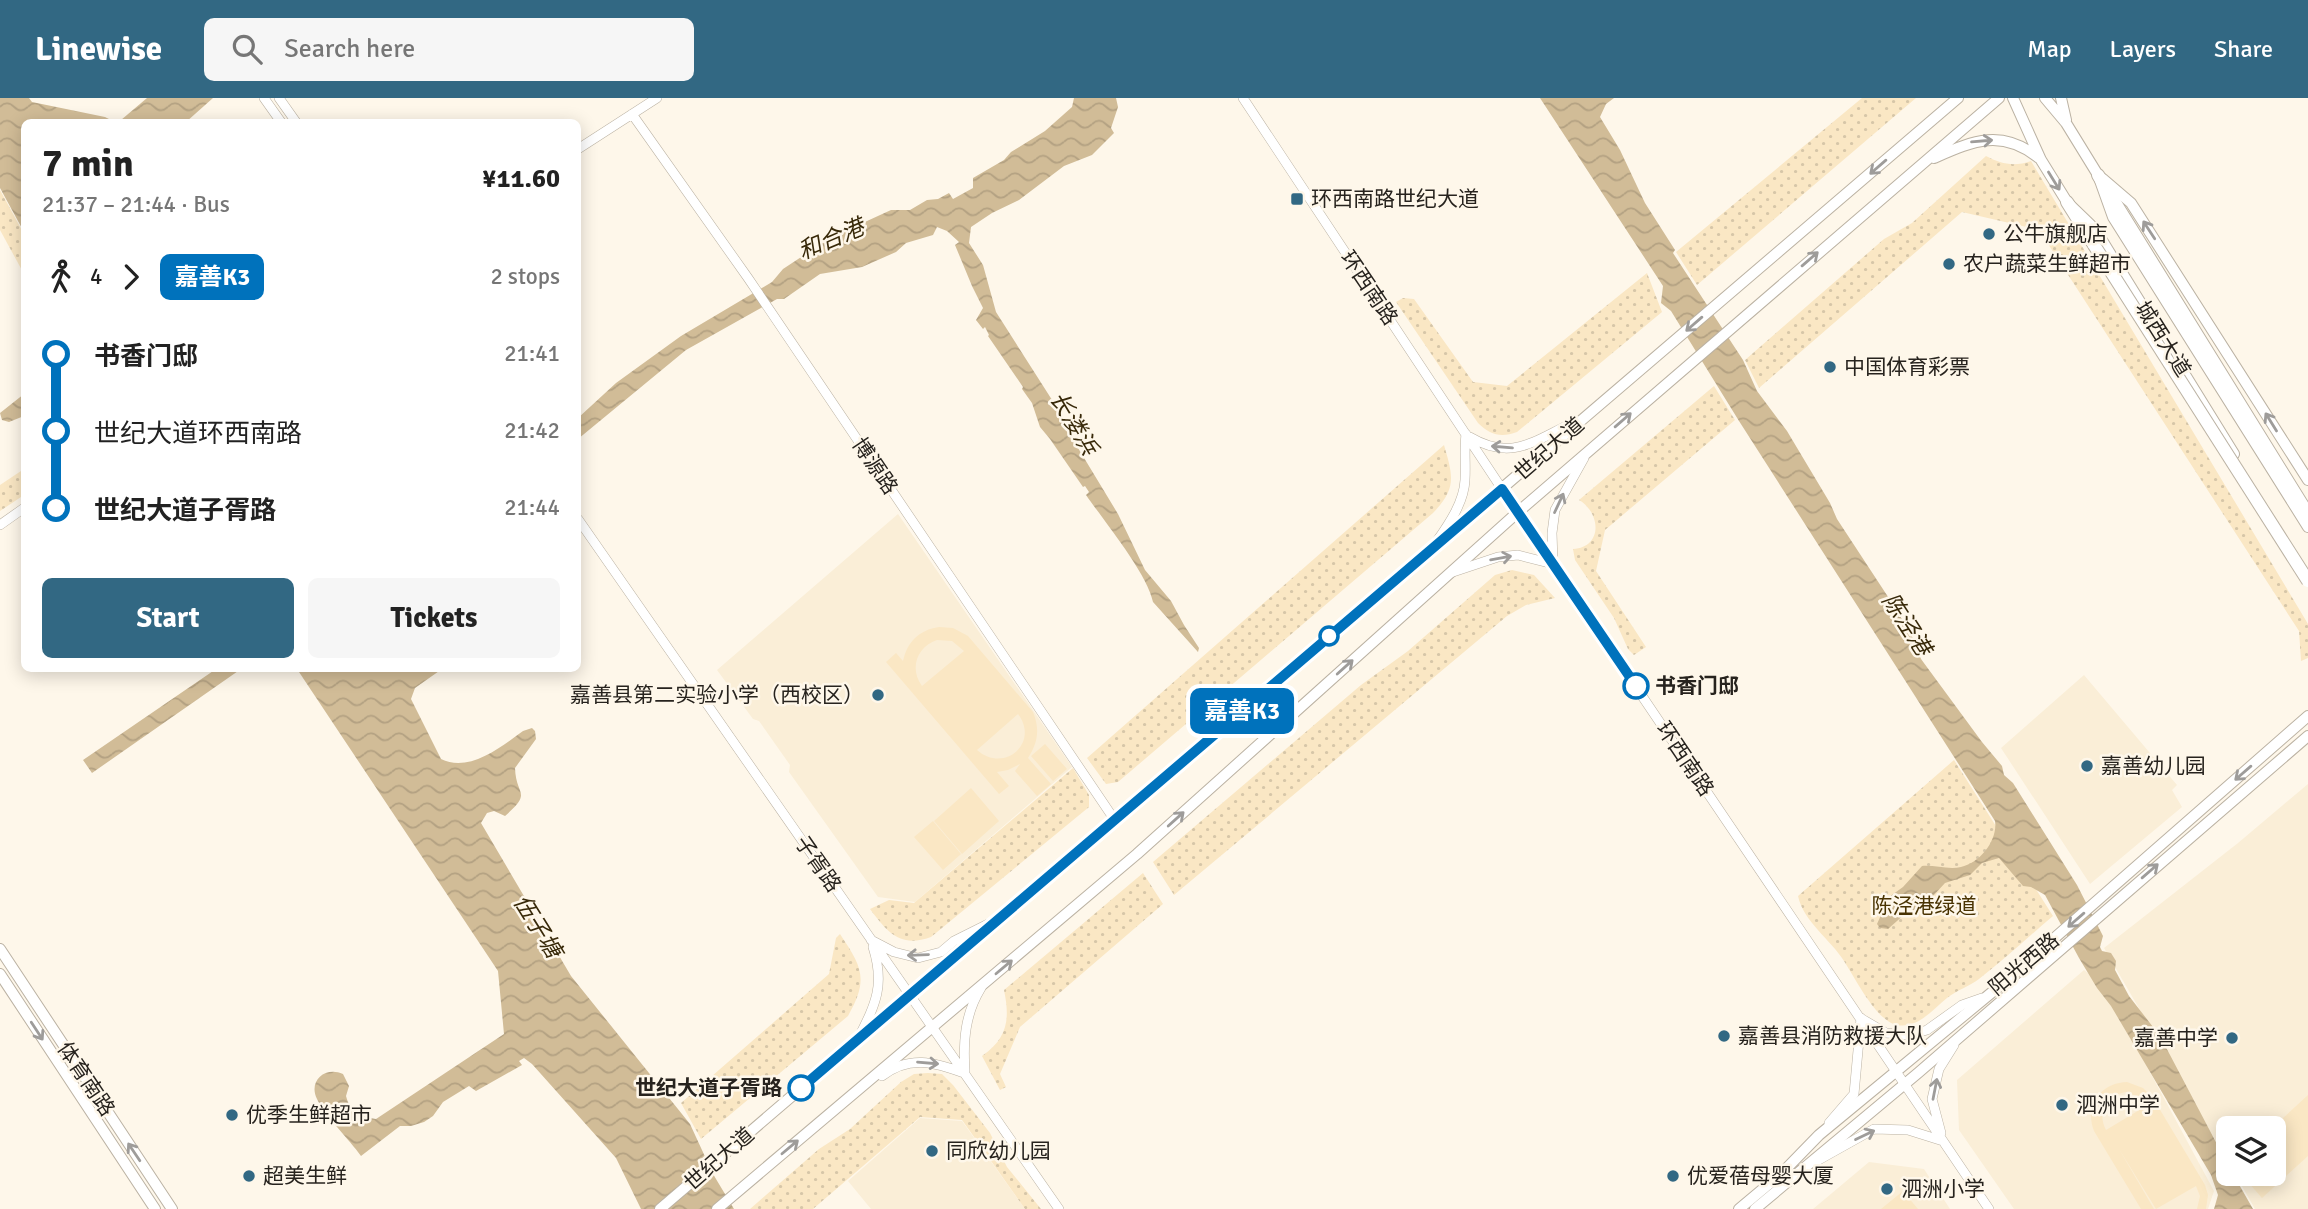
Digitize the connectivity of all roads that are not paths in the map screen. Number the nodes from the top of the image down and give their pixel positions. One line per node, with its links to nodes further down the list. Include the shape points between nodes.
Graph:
1 (264, 98): 12 (street)
2 (278, 98): 13 (street)
3 (657, 98): 11 (street)
4 (1243, 98): 22 (street, 环西南路)
5 (1945, 98): 14 (main road)
6 (1958, 98): 14 (main road, 世纪大道)
7 (1999, 98): 18 (main road, 世纪大道)
8 (2013, 98): 17 (main road, 城西大道)
9 (2045, 98): 15 (main road, 城西大道)
10 (2061, 98): 15 (main road)
11 (632, 114): 16 (street); 40 (street, 博源路)
12 (279, 119)
13 (294, 119)
14 (1930, 122): 21 (main road, 世纪大道, one-way to 21)
15 (2066, 123): 19 (main road, 城西大道)
16 (581, 147)
17 (2041, 160): 18 (main road, one-way to 17, via 1974,140 2005,139); 20 (main road, 城西大道, one-way to 20)
18 (1922, 163): 23 (main road, 世纪大道, one-way to 18)
19 (2098, 175): 24 (main road, 城西大道, one-way to 19, via 2131,202); 28 (highway); 31 (main road, 城西大道, via 2113,217)
20 (2067, 202): 35 (highway, bridge); 35 (main road, 城西大道, via 2095,229 2270,511)
21 (1583, 419): 22 (street, one-way to 22, via 1521,448 1484,445); 25 (main road, 世纪大道)
22 (1466, 434): 25 (street, 环西南路); 32 (street, via 1465,481 1455,512)
23 (1589, 450): 27 (main road, 世纪大道); 33 (street, one-way to 23, via 1555,510)
24 (2308, 480)
25 (1502, 489): 27 (street, 环西南路); 32 (main road, 世纪大道)
26 (21, 511): 30 (street)
27 (1518, 512): 33 (street, 环西南路); 34 (main road, 世纪大道)
28 (2308, 514)
29 (581, 523): 43 (street, 子胥路)
30 (0, 525)
31 (2308, 527)
32 (1430, 550): 40 (main road, 世纪大道)
33 (1553, 564): 34 (street, one-way to 33, via 1518,555); 50 (street, 环西南路)
34 (1449, 573): 47 (main road, 世纪大道, one-way to 34, via 1137,854)
35 (2308, 582)
36 (2308, 713): 41 (main road, 阳光西路, one-way to 41)
37 (2308, 736): 39 (main road)
38 (2308, 746): 39 (main road)
39 (2272, 767): 41 (main road, one-way to 39)
40 (1114, 819): 42 (main road, 世纪大道)
41 (2096, 910): 44 (main road, 阳光西路)
42 (1000, 917): 43 (street, one-way to 43, via 940,952 918,958); 48 (main road, 世纪大道)
43 (870, 939): 48 (street, 子胥路); 52 (street, via 880,982)
44 (2061, 940): 49 (main road, 阳光西路); 53 (main road, 阳光西路)
45 (0, 949): 62 (main road, 体育南路, one-way to 45)
46 (0, 974): 61 (main road, 体育南路, one-way to 61)
47 (984, 983): 51 (main road, 世纪大道); 55 (street, via 967,1015)
48 (909, 995): 51 (street, 子胥路); 52 (main road, 世纪大道)
49 (1985, 997): 50 (street, via 1910,1035 1886,1033); 54 (main road, 阳光西路)
50 (1861, 1018): 54 (street, 环西南路); 58 (street, via 1854,1094)
51 (933, 1027): 55 (street, 子胥路); 57 (main road, 世纪大道)
52 (857, 1040): 63 (main road, 世纪大道)
53 (1957, 1040): 56 (main road, 阳光西路); 59 (street, one-way to 53, via 1932,1099 1939,1069)
54 (1896, 1071): 56 (street, 环西南路); 58 (main road, 阳光西路)
55 (965, 1073): 57 (street, one-way to 55, via 892,1068 911,1062 926,1061); 65 (street, 子胥路)
56 (1904, 1083): 59 (street, 环西南路); 60 (main road, 阳光西路)
57 (850, 1096): 64 (main road, 世纪大道, one-way to 57)
58 (1819, 1135): 66 (main road, 阳光西路)
59 (1944, 1141): 60 (street, one-way to 59, via 1874,1129 1908,1130); 68 (street, 环西南路)
60 (1805, 1167): 67 (main road, 阳光西路)
61 (155, 1209)
62 (172, 1209)
63 (660, 1209)
64 (717, 1209)
65 (1059, 1209)
66 (1739, 1209)
67 (1755, 1209)
68 (1989, 1209)

